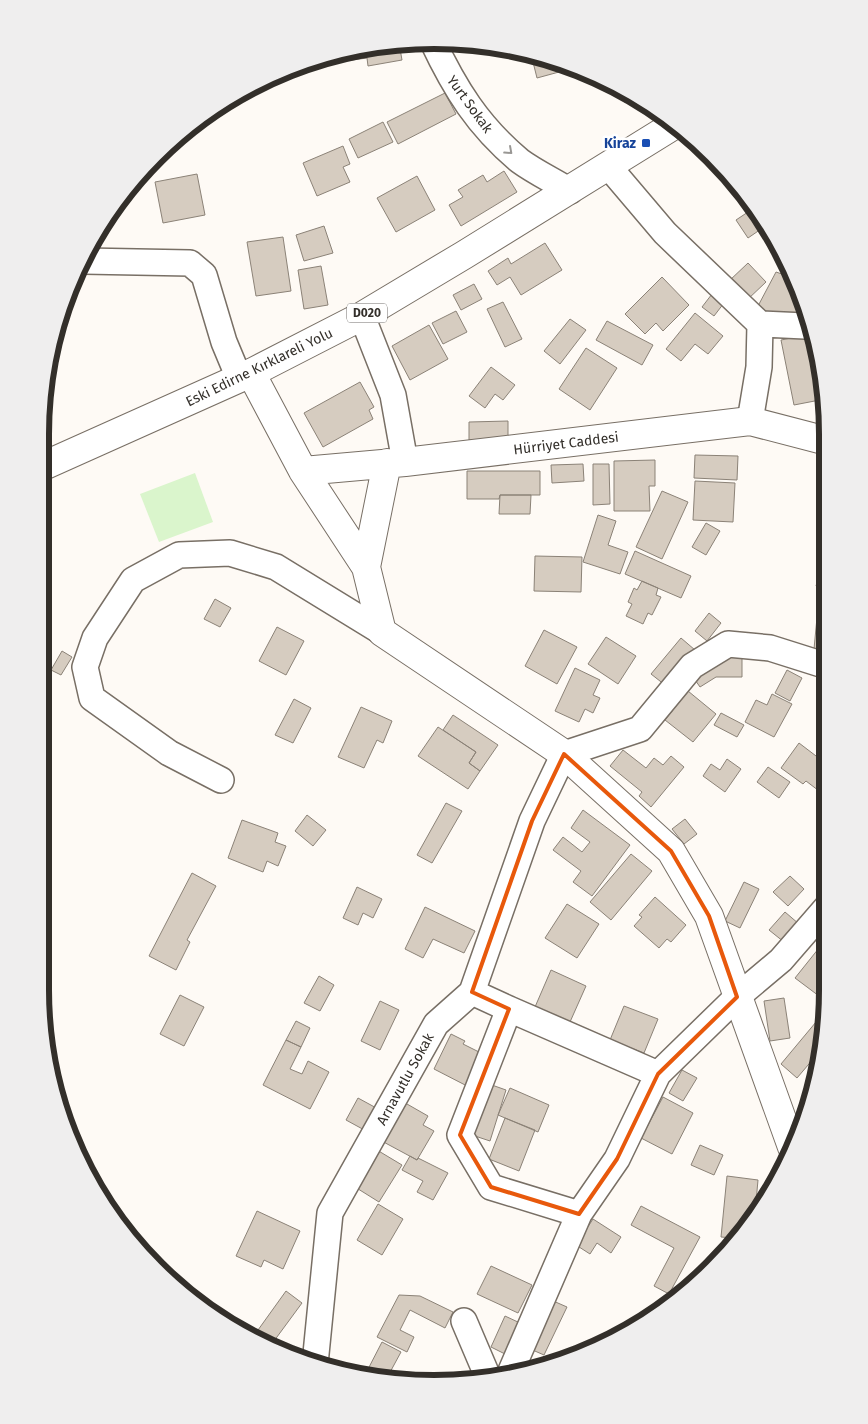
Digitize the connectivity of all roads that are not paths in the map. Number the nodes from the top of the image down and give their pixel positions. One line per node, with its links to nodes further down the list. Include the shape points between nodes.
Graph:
1 (436, 49): 4 (street, Yurt Sokak, one-way to 4, via 451,82 486,130 521,162)
2 (669, 128): 3 (main road, Eski Edirne Kırklareli Yolu / D020)
3 (609, 167): 4 (main road, Eski Edirne Kırklareli Yolu / D020); 7 (street, via 665,233)
4 (570, 191): 6 (main road, Eski Edirne Kırklareli Yolu / D020)
5 (90, 261): 9 (street, via 190,263 204,276 224,342)
6 (362, 316): 9 (main road, Eski Edirne Kırklareli Yolu / D020); 13 (street, via 393,395)
7 (760, 324): 8 (street); 10 (street, via 759,367)
8 (804, 326)
9 (245, 375): 12 (main road, Eski Edirne Kırklareli Yolu / D020); 14 (main road)
10 (750, 421): 11 (main road, Hürriyet Caddesi); 13 (main road, Hürriyet Caddesi)
11 (819, 439)
12 (49, 463)
13 (396, 463): 14 (main road, Hürriyet Caddesi); 15 (main road)
14 (303, 470): 15 (main road)
15 (366, 567): 16 (main road)
16 (382, 632): 18 (main road); 19 (street, via 276,567 230,553 179,555 133,580 95,638 84,667 92,698 169,752)
17 (819, 663): 18 (street, via 770,648 728,644 692,666 640,729)
18 (564, 754): 21 (street, Arnavutlu Sokak, via 532,821); 22 (main road, via 671,851 709,916)
19 (221, 780)
20 (819, 916): 22 (street, via 781,960)
21 (472, 992): 23 (street); 28 (street, Arnavutlu Sokak, via 436,1024 330,1213)
22 (737, 997): 24 (street); 25 (main road)
23 (509, 1009): 24 (street); 26 (street, via 460,1135 491,1187)
24 (658, 1074): 26 (street, via 617,1159)
25 (789, 1139)
26 (579, 1214): 29 (street)
27 (464, 1321): 30 (street)
28 (316, 1357)
29 (513, 1367)
30 (486, 1372)

